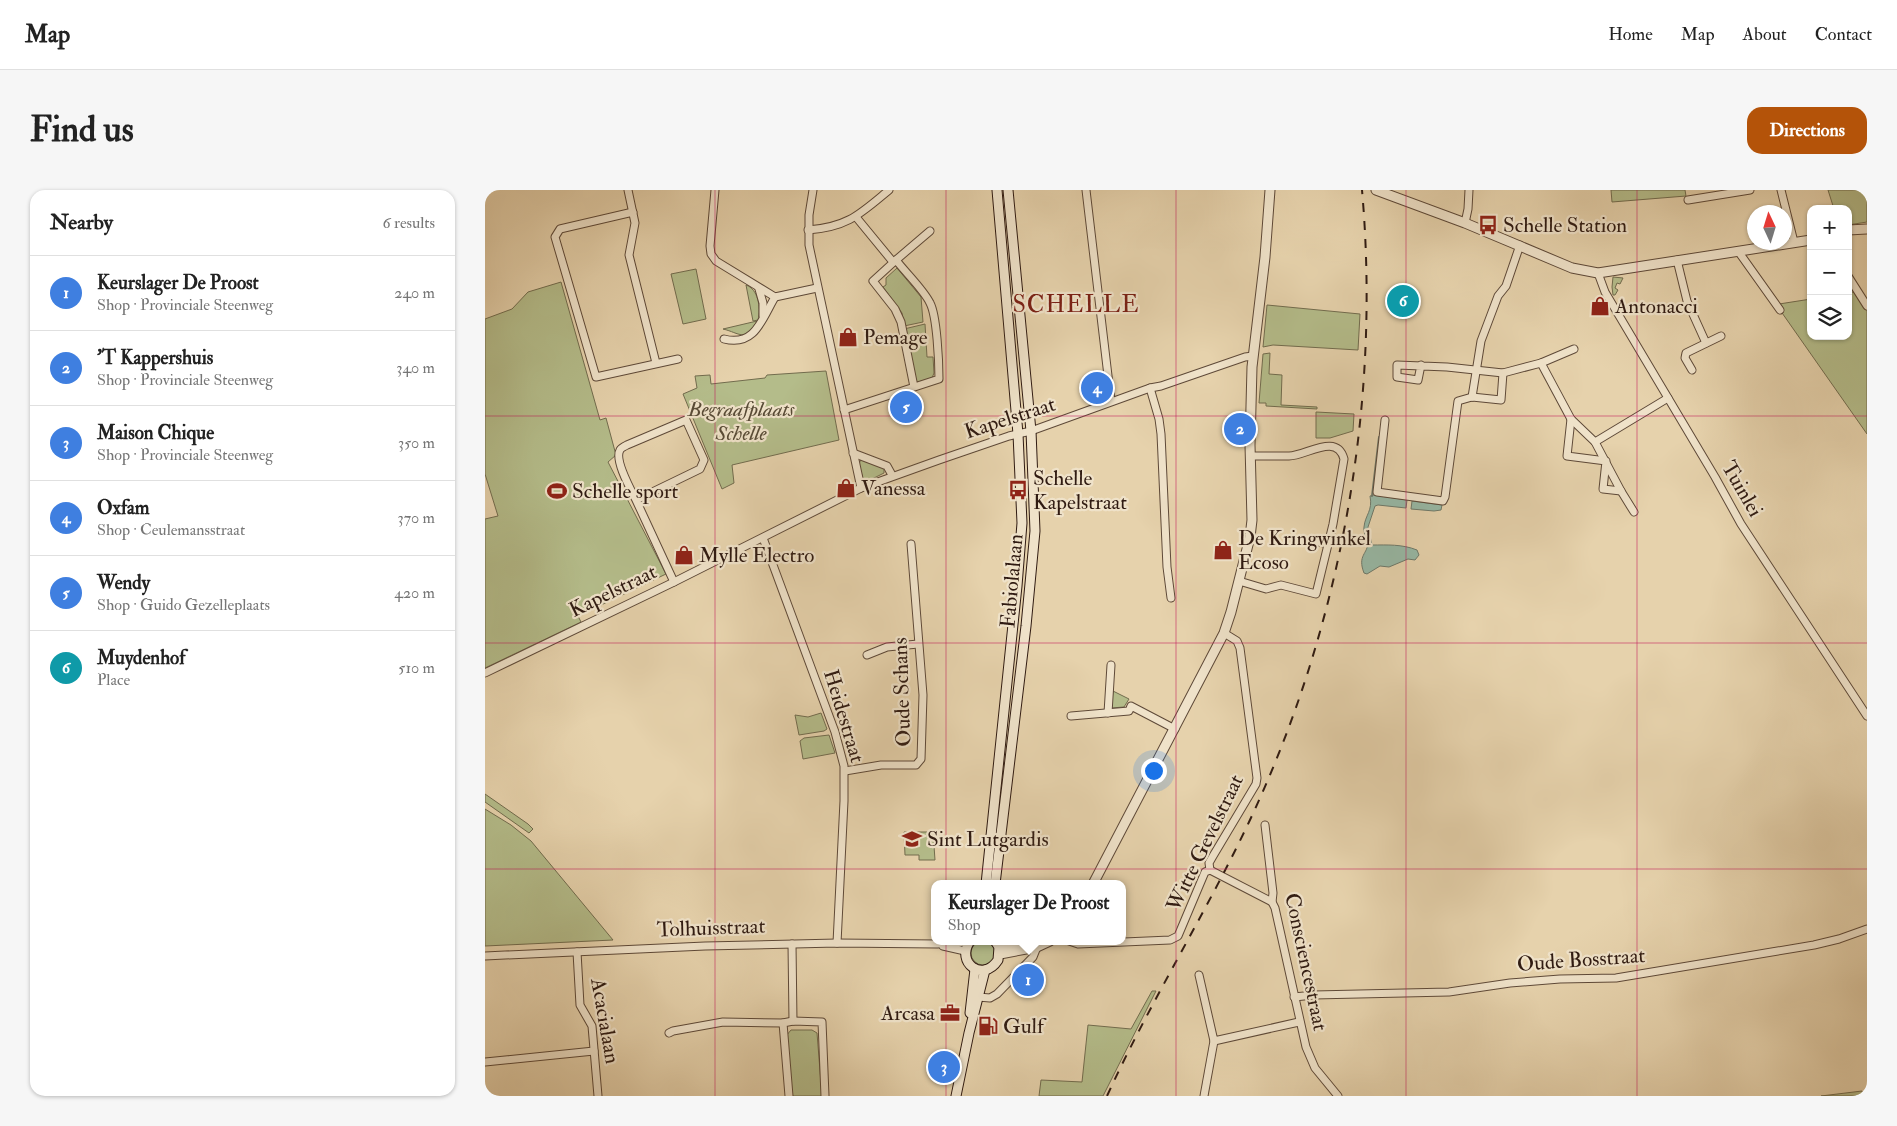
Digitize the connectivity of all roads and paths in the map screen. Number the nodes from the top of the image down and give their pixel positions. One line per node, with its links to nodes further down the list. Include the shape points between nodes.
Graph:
1 (628, 190): 14 (street)
2 (715, 190): 30 (street, via 711,254 716,261)
3 (813, 190): 18 (street)
4 (889, 190): 15 (street)
5 (997, 190): 56 (main road, Fabiolalaan)
6 (1009, 190): 55 (main road, Fabiolalaan)
7 (1086, 190): 51 (street)
8 (1270, 190): 39 (main road)
9 (1376, 190): 16 (main road)
10 (1469, 190): 16 (street)
11 (1750, 190): 13 (street)
12 (1781, 190): 22 (street)
13 (1688, 200)
14 (633, 212): 41 (street, via 635,230 629,255); 41 (street, via 560,229 555,237 596,377)
15 (856, 217): 18 (street, via 844,224); 26 (street)
16 (1465, 223): 23 (main road)
17 (1867, 228): 19 (main road)
18 (808, 230): 29 (street)
19 (1852, 230)
20 (930, 231): 26 (street)
21 (1807, 240): 22 (main road)
22 (1794, 242): 24 (main road)
23 (1520, 245): 27 (main road, via 1572,268); 45 (street, via 1481,341)
24 (1737, 251): 25 (main road); 33 (street)
25 (1677, 260): 27 (main road); 37 (street, via 1687,301)
26 (894, 261): 47 (street, via 873,281 901,322); 47 (street, via 933,310 939,379)
27 (1598, 273): 50 (street, Tuinlei, via 1605,292)
28 (1852, 282): 32 (street)
29 (817, 288): 31 (street); 52 (street)
30 (759, 289): 31 (street); 34 (street)
31 (775, 298): 34 (street)
32 (1867, 306)
33 (1779, 310)
34 (763, 318): 36 (street, via 746,339)
35 (1721, 336): 37 (street)
36 (724, 339)
37 (1706, 343): 44 (street, via 1686,354)
38 (1574, 349): 42 (street)
39 (1253, 356): 48 (street, Kapelstraat); 59 (main road)
40 (678, 359): 41 (street)
41 (656, 363)
42 (1541, 363): 46 (street); 53 (street)
43 (1421, 365): 45 (street)
44 (1692, 370)
45 (1477, 371): 46 (street); 49 (street)
46 (1503, 373): 49 (street, via 1501,400)
47 (914, 387): 52 (street)
48 (1150, 388): 51 (street, Kapelstraat); 72 (street, via 1161,434)
49 (1472, 397): 54 (street, via 1458,401 1444,500 1377,492)
50 (1668, 398): 57 (street); 80 (street, Tuinlei, via 1741,524)
51 (1111, 401): 55 (street, Kapelstraat)
52 (844, 410): 58 (street)
53 (1571, 419): 57 (street); 60 (street, via 1567,456)
54 (1385, 420)
55 (1031, 431): 56 (street, Kapelstraat); 86 (main road, Fabiolalaan, via 1035,532)
56 (1018, 434): 61 (street, Kapelstraat); 85 (main road, Fabiolalaan, via 1022,499 1020,553)
57 (1595, 442): 60 (street)
58 (853, 452): 61 (street, via 887,466); 62 (street)
59 (1250, 456): 69 (street, via 1290,456 1329,445 1342,452 1344,459); 70 (main road, via 1252,520)
60 (1606, 461): 63 (street); 63 (street, via 1603,489)
61 (892, 475): 62 (street, Kapelstraat)
62 (861, 488): 66 (street, Kapelstraat)
63 (1621, 490): 65 (street)
64 (634, 497): 64 (street, via 700,469 704,460 686,420 620,449 619,463); 71 (street)
65 (1634, 512)
66 (763, 538): 71 (street, Kapelstraat); 82 (street, Heidestraat, via 835,732)
67 (1311, 540): 69 (street)
68 (911, 544): 74 (street, Oude Schans)
69 (1328, 544): 70 (street, via 1315,594 1281,585 1266,589)
70 (1239, 581): 73 (main road)
71 (674, 582): 77 (street, Kapelstraat)
72 (1171, 598)
73 (1224, 633): 81 (main road); 84 (street, Witte Gevelstraat, via 1237,641 1240,648 1257,778 1209,863)
74 (918, 644): 75 (street, via 887,647); 82 (street, Oude Schans, via 923,695 921,759 916,765 881,765)
75 (867, 655)
76 (1111, 666): 78 (street)
77 (485, 673)
78 (1108, 713): 79 (street); 81 (street, via 1129,711 1131,706)
79 (1071, 716)
80 (1867, 716)
81 (1175, 729): 87 (main road)
82 (845, 771): 91 (street, Heidestraat)
83 (1265, 825): 88 (street, Consciencestraat)
84 (1211, 870): 88 (street); 90 (street, Witte Gevelstraat, via 1205,872 1177,936 1170,940)
85 (986, 880)
86 (995, 880)
87 (1095, 880)
88 (1272, 902): 105 (street, Consciencestraat)
89 (1867, 929): 105 (street, Oude Bosstraat, via 1814,945 1628,976 1510,982 1449,992)
90 (1126, 942)
91 (837, 943): 92 (street, Tolhuisstraat); 93 (street, Tolhuisstraat)
92 (792, 944): 98 (street, Tolhuisstraat); 106 (street)
93 (931, 944)
94 (968, 945): 100 (main road, via 967,961)
95 (1041, 945): 96 (main road)
96 (1037, 947): 97 (main road); 104 (street, via 1033,957 997,994 990,998)
97 (998, 948): 101 (main road, via 995,965)
98 (577, 952): 99 (street, Tolhuisstraat); 112 (street, Acacialaan, via 580,1005 592,1026)
99 (485, 956)
100 (975, 968): 101 (main road); 103 (main road)
101 (985, 970): 103 (main road)
102 (1199, 975): 111 (street)
103 (978, 980): 104 (main road); 110 (main road)
104 (978, 997): 110 (main road)
105 (1294, 997): 107 (street, Consciencestraat)
106 (793, 1020): 108 (street); 116 (street, via 822,1022)
107 (1299, 1022): 111 (street); 119 (street, Consciencestraat, via 1315,1068)
108 (783, 1023): 109 (street, via 723,1022); 115 (street)
109 (669, 1033)
110 (969, 1033): 117 (main road)
111 (1214, 1041): 118 (street)
112 (594, 1051): 113 (street); 114 (street, Acacialaan)
113 (485, 1062)
114 (598, 1096)
115 (789, 1096)
116 (825, 1096)
117 (955, 1096)
118 (1204, 1096)
119 (1338, 1096)

